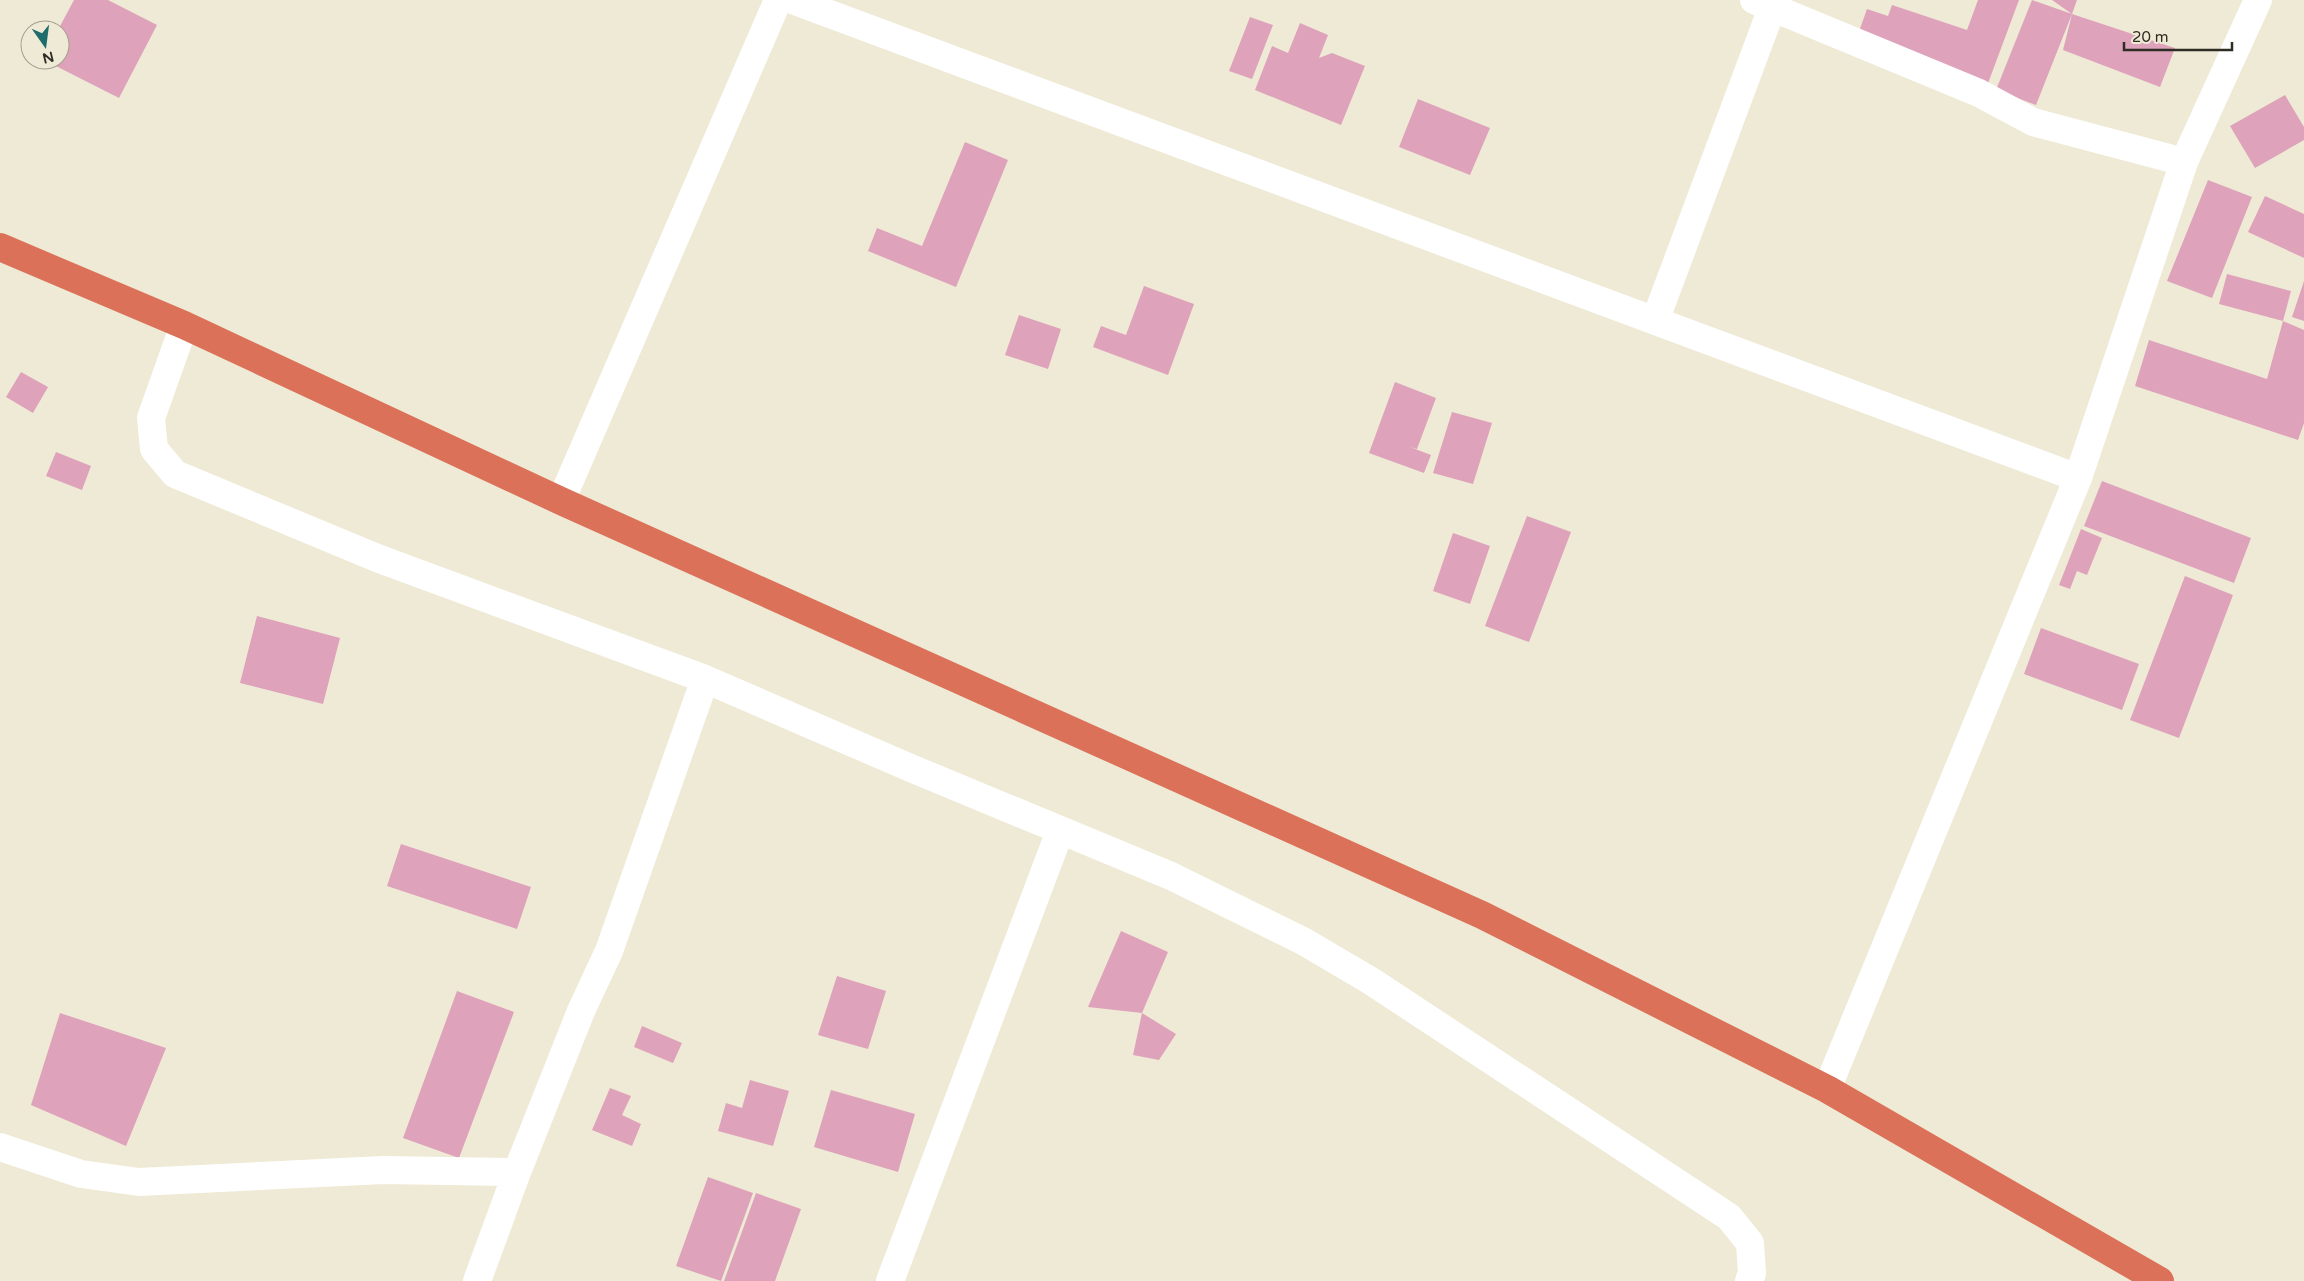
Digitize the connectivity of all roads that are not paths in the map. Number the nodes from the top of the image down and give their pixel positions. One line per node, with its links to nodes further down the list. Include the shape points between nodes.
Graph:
1 (778, 0): 10 (street)
2 (792, 0): 7 (street)
3 (2258, 0): 5 (street)
4 (1767, 2): 5 (street, via 1979,93 2034,122); 7 (street)
5 (2184, 162): 9 (street)
6 (0, 247): 8 (highway)
7 (1655, 320): 9 (street)
8 (184, 325): 10 (highway); 11 (street, via 151,418 154,450 175,474 377,558)
9 (2078, 478): 13 (street)
10 (561, 501): 13 (highway, via 1482,915)
11 (705, 679): 12 (street); 15 (street, via 609,951 581,1011)
12 (1060, 831): 17 (street); 18 (street, via 1171,876 1303,941 1371,981 1567,1108 1729,1217 1750,1243 1752,1273)
13 (1827, 1089): 19 (highway)
14 (0, 1147): 15 (street, via 81,1174 139,1182 383,1170)
15 (517, 1172): 16 (street)
16 (477, 1281)
17 (890, 1281)
18 (1749, 1281)
19 (2160, 1281)

